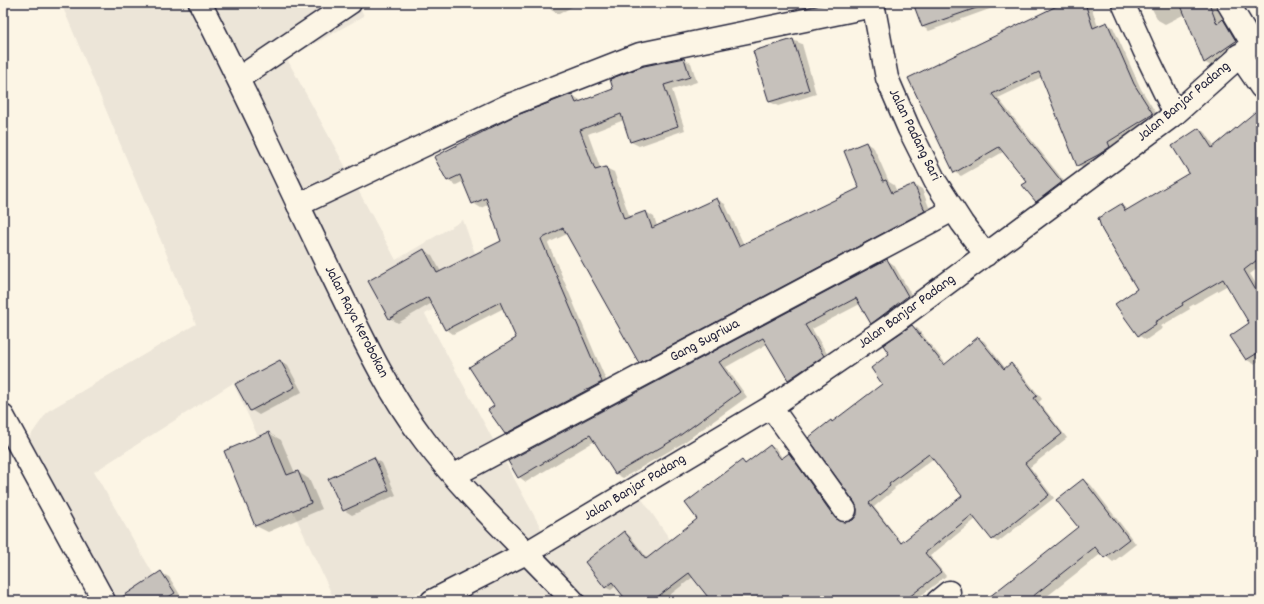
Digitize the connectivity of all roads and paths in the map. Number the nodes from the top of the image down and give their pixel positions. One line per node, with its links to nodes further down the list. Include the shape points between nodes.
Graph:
1 (200, 3): 7 (street, Jalan Raya Kerobokan)
2 (350, 3): 7 (street)
3 (1124, 3): 9 (street)
4 (1228, 3): 6 (street)
5 (873, 5): 10 (street, via 640,54 507,106); 12 (street, Jalan Padang Sari, via 886,78 909,129 935,181)
6 (1251, 45): 8 (street); 9 (street, Jalan Banjar Padang)
7 (238, 78): 10 (street, Jalan Raya Kerobokan)
8 (1261, 87)
9 (1176, 114): 12 (street, Jalan Banjar Padang)
10 (298, 205): 17 (street, Jalan Raya Kerobokan, via 390,388 425,441 483,507)
11 (949, 212): 15 (street, Gang Sugriwa)
12 (986, 255): 13 (street, Jalan Banjar Padang, via 896,322)
13 (771, 407): 16 (street); 17 (street, Jalan Banjar Padang)
14 (3, 416): 18 (street)
15 (462, 471)
16 (845, 510)
17 (528, 552): 19 (street, Jalan Banjar Padang); 20 (street, Jalan Raya Kerobokan)
18 (104, 601)
19 (432, 601)
20 (573, 601)

